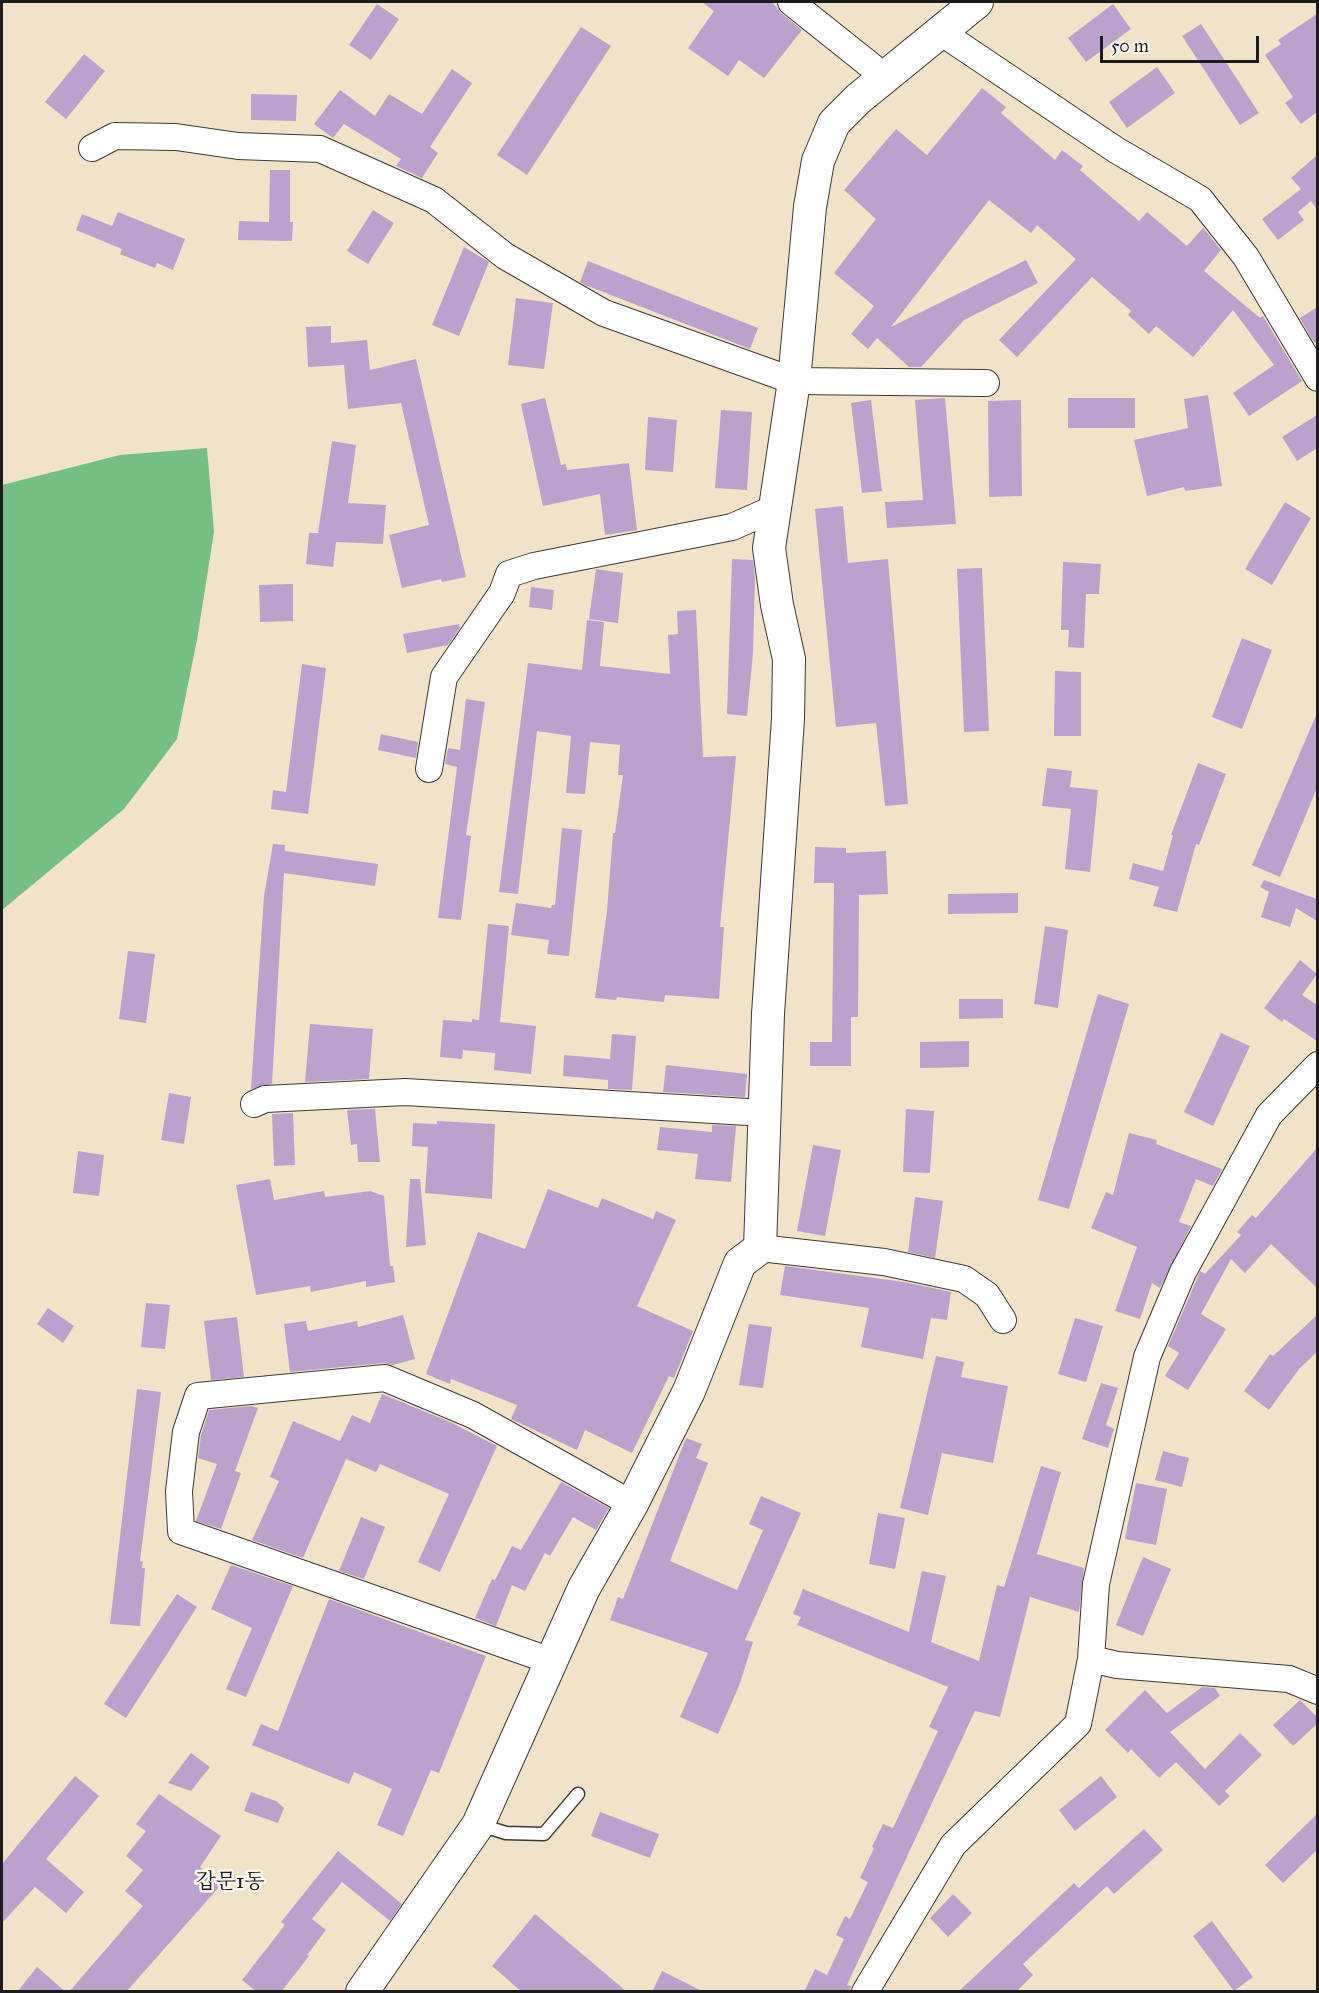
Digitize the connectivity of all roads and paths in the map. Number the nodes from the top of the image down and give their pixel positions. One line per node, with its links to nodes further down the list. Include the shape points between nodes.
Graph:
1 (791, 2): 4 (street)
2 (977, 2): 3 (street)
3 (939, 31): 4 (street); 6 (street, via 1116,150 1200,199 1246,257)
4 (885, 77): 7 (street, via 834,123 818,160)
5 (92, 148): 7 (street, via 115,136 320,149 434,200 505,256 604,313)
6 (1317, 378)
7 (794, 381): 8 (street); 9 (street)
8 (986, 383)
9 (773, 509): 10 (street, via 732,527 509,574 502,592 444,677); 13 (street, via 769,548 789,659)
10 (429, 769)
11 (1317, 1065): 17 (street, via 1269,1115 1183,1272 1148,1357 1096,1584)
12 (254, 1104): 13 (street, via 265,1100 405,1092)
13 (765, 1113): 14 (street)
14 (760, 1248): 15 (street, via 884,1262 964,1279 987,1295); 16 (street, via 740,1263 689,1391)
15 (1003, 1320)
16 (632, 1504): 18 (street, via 584,1588); 18 (street, via 473,1415 385,1378 198,1396 186,1432 179,1491 181,1531)
17 (1091, 1659): 19 (street, via 1118,1665 1289,1679); 23 (street, via 1078,1724 953,1845)
18 (551, 1661): 21 (street)
19 (1317, 1691)
20 (578, 1794): 21 (lane, via 544,1834 506,1833)
21 (478, 1825): 22 (street)
22 (362, 1992)
23 (866, 1992)

